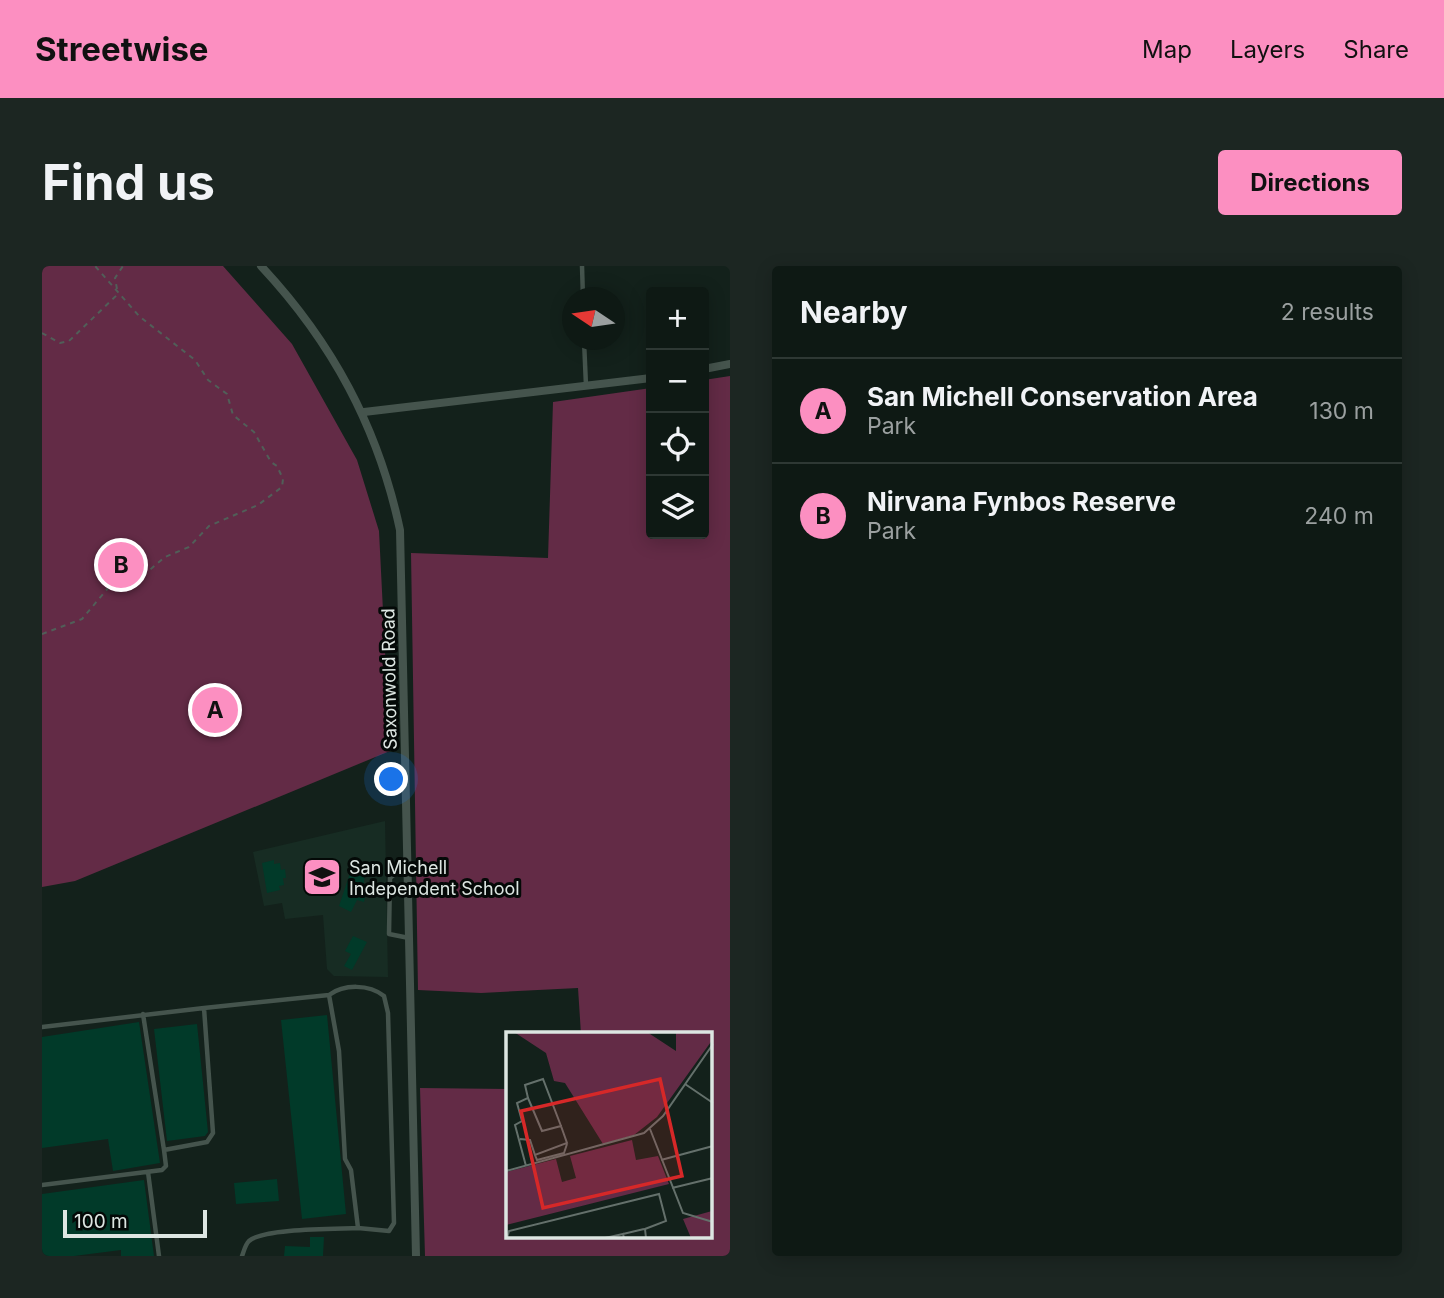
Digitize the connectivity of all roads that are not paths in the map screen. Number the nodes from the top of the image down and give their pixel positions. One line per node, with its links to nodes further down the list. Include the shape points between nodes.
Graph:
1 (261, 266): 9 (street, Saxonwold Road, via 322,339)
2 (582, 266): 3 (lane)
3 (583, 287)
4 (584, 350): 8 (lane)
5 (730, 365): 6 (street)
6 (709, 368)
7 (646, 379): 8 (street)
8 (586, 386): 9 (street)
9 (364, 412): 10 (street, Saxonwold Road, via 400,530)
10 (409, 872): 11 (street, Saxonwold Road); 11 (lane, via 390,878 389,934)
11 (410, 938): 22 (street, Saxonwold Road)
12 (329, 995): 13 (lane); 19 (lane, via 340,1051 345,1159 351,1170); 19 (lane, via 346,987 374,990 384,996 388,1013 394,1223 389,1231)
13 (204, 1008): 14 (lane); 16 (lane, via 213,1133 207,1142)
14 (143, 1014): 15 (lane); 16 (lane)
15 (42, 1027)
16 (164, 1150): 17 (lane, via 166,1166)
17 (148, 1172): 18 (lane); 20 (lane)
18 (42, 1185)
19 (358, 1228): 21 (lane, via 295,1230 253,1238)
20 (159, 1256)
21 (242, 1256)
22 (416, 1256)

